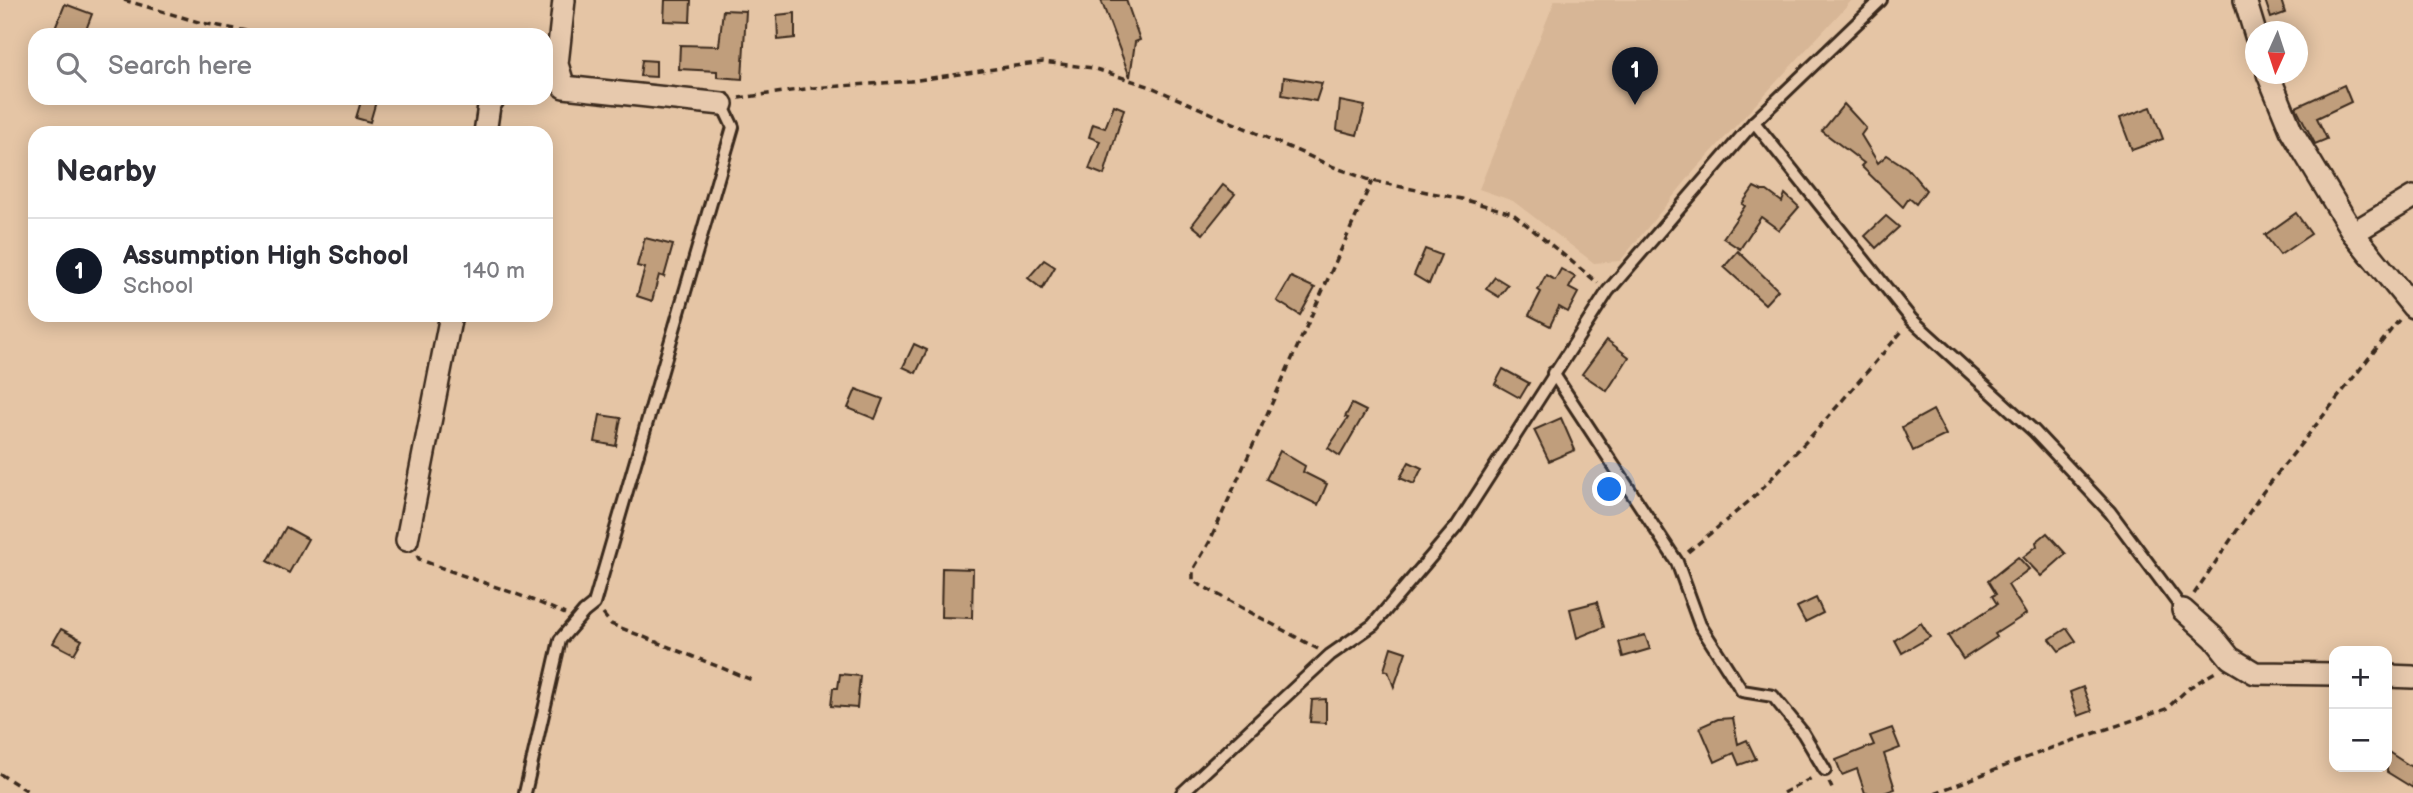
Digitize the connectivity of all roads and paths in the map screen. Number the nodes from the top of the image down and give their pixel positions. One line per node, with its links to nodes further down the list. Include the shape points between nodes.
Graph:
1 (124, 0): 6 (path)
2 (564, 0): 7 (street)
3 (1881, 0): 12 (lane)
4 (2245, 0): 5 (street)
5 (2251, 21)
6 (230, 28)
7 (553, 55)
8 (553, 68): 10 (street, via 564,87)
9 (2271, 84): 16 (street, via 2291,130)
10 (722, 104): 14 (path, via 742,96 1043,62 1093,68 1151,86); 24 (lane, via 733,127)
11 (490, 105): 13 (street)
12 (1754, 122): 17 (lane); 19 (lane)
13 (486, 126)
14 (1372, 181): 17 (path, via 1512,213); 27 (path, via 1193,570 1193,581)
15 (2413, 197): 16 (street)
16 (2353, 233): 18 (street)
17 (1608, 291): 21 (lane)
18 (2412, 305): 25 (path, via 2263,492)
19 (1912, 320): 23 (path, via 1753,498); 25 (lane, via 2034,431 2110,512)
20 (450, 322): 22 (street)
21 (1553, 373): 23 (lane); 27 (lane, via 1457,526 1373,625)
22 (407, 540): 26 (path, via 419,559 537,601)
23 (1676, 562): 33 (lane, via 1700,625 1742,691 1773,696)
24 (594, 604): 26 (lane); 32 (path, via 611,624)
25 (2183, 610): 28 (street)
26 (576, 620): 36 (lane, via 560,640)
27 (1330, 655): 37 (lane)
28 (2235, 659): 29 (street, via 2255,673); 39 (path, via 2190,687 2166,709)
29 (2329, 674)
30 (2392, 676): 31 (street)
31 (2413, 677)
32 (752, 680)
33 (1825, 770): 38 (path)
34 (0, 774): 35 (path)
35 (31, 793)
36 (525, 793)
37 (1182, 793)
38 (1783, 793)
39 (1935, 793)

